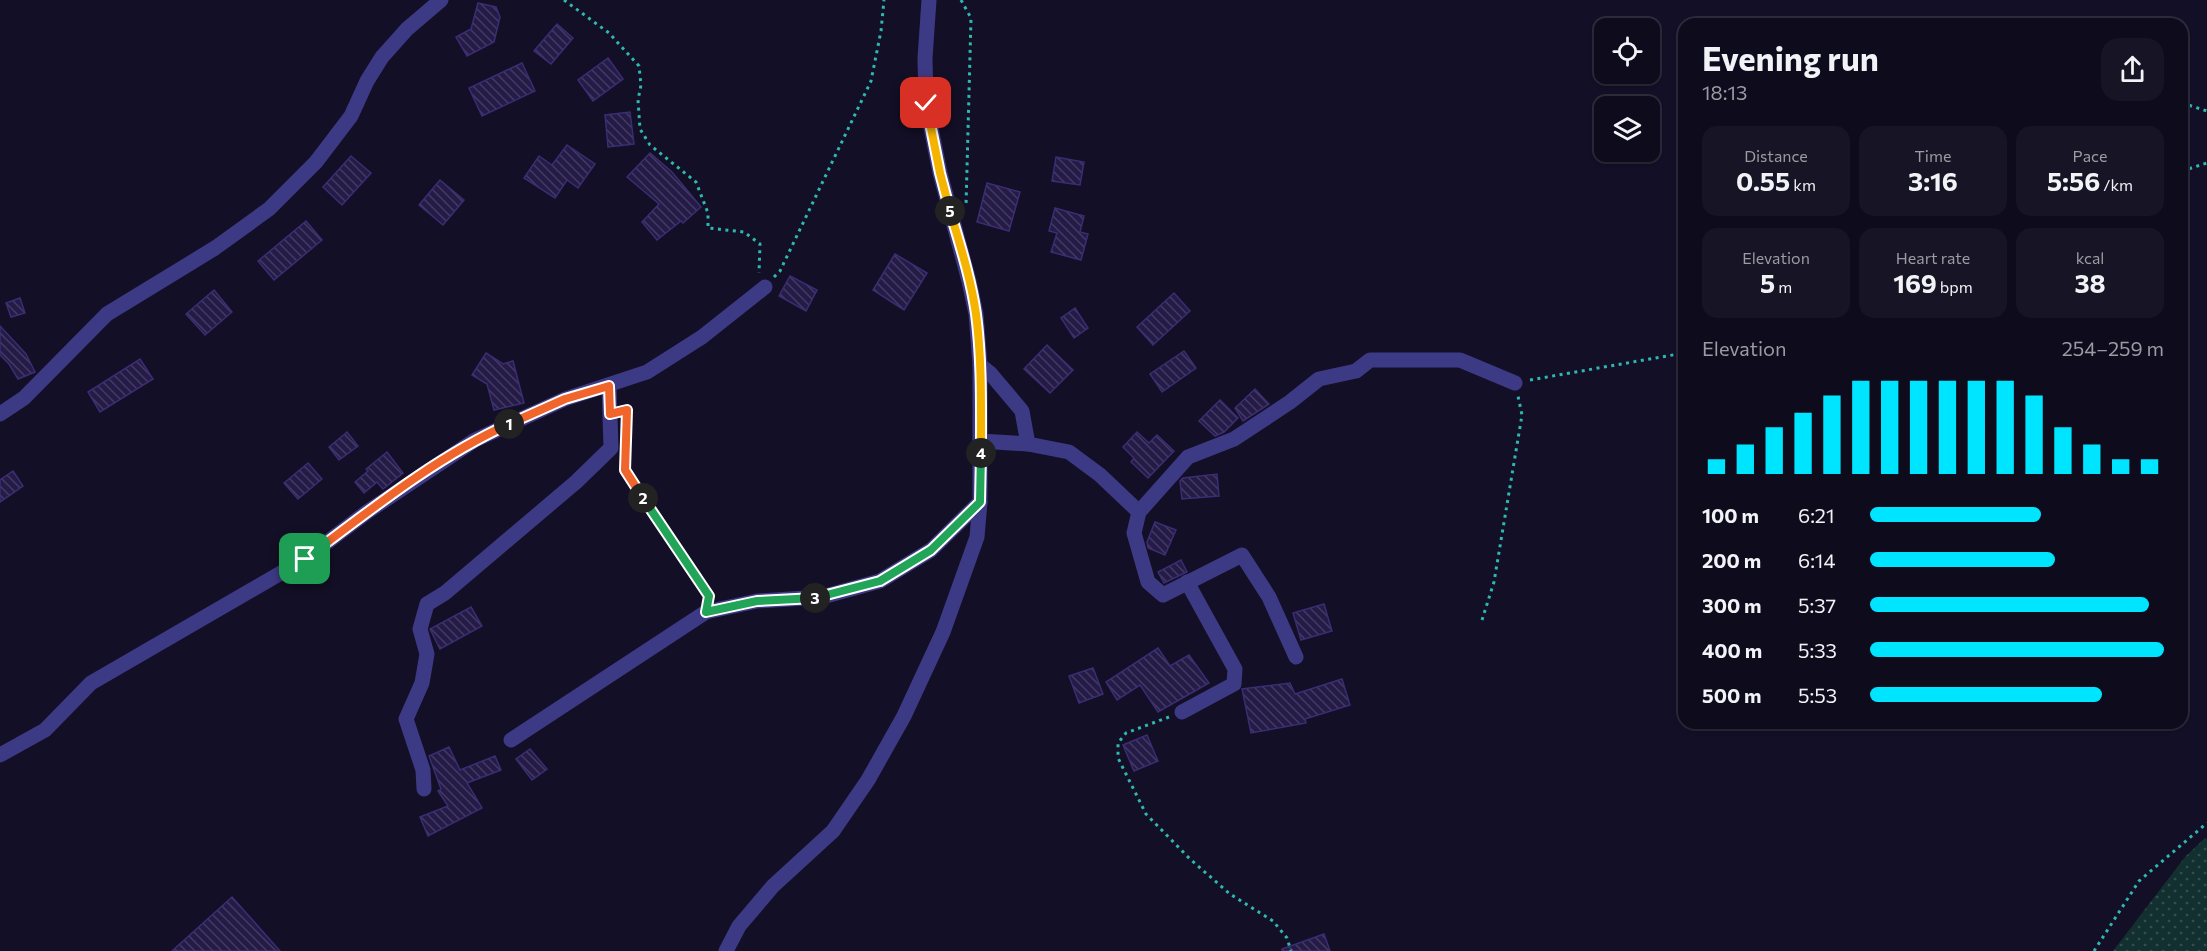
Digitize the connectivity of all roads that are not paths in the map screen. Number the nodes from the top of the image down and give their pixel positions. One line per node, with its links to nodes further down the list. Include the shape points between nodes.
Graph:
1 (929, 0): 4 (street, via 926,103 976,314)
2 (440, 1): 7 (street, via 382,57 351,117 316,162 269,209 215,248 107,314 24,398)
3 (765, 287): 6 (street, via 702,337 647,372)
4 (980, 365): 8 (street); 9 (street, via 1022,411)
5 (1515, 383): 11 (street, via 1460,360 1370,360 1356,371 1319,379 1234,439 1188,457)
6 (609, 386): 16 (street, via 565,399 474,440 305,559 91,683 45,730); 17 (street, via 611,448 576,482 427,604 420,629 427,654 422,683 406,719 423,770)
7 (0, 414)
8 (980, 441): 9 (street); 10 (street)
9 (1028, 444): 11 (street, via 1069,452)
10 (980, 502): 15 (street, via 931,550 880,581 822,597 757,601 706,612); 18 (street, via 977,537 943,632 878,762 833,831 773,886 739,926)
11 (1139, 512): 12 (street, via 1134,532 1148,582 1163,595)
12 (1187, 582): 13 (street, via 1242,555 1269,597); 14 (street, via 1235,669 1234,684)
13 (1296, 657)
14 (1182, 712)
15 (511, 740)
16 (0, 755)
17 (424, 789)
18 (726, 951)

